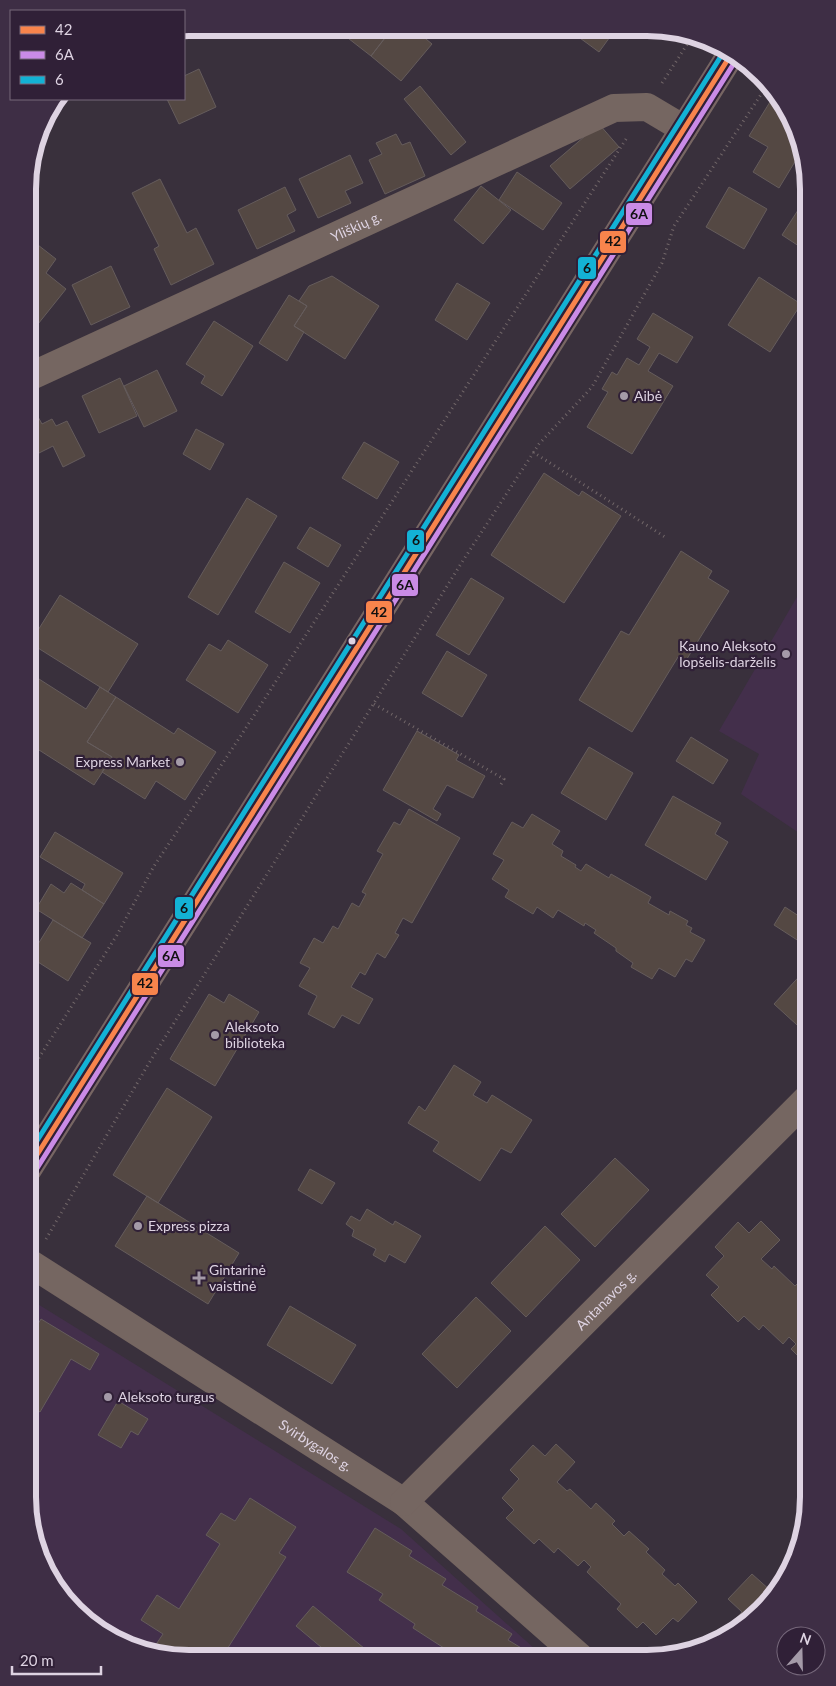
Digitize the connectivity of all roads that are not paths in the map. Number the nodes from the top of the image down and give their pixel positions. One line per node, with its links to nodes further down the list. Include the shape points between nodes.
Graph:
1 (728, 60): 2 (main road)
2 (684, 129): 3 (street, Yliškių g., via 647,107 614,108); 5 (main road)
3 (37, 373)
4 (799, 1107): 7 (street, Antanavos g.)
5 (36, 1156)
6 (36, 1267): 7 (street, Svirbygalos g.)
7 (404, 1502): 8 (street, Svirbygalos g.)
8 (572, 1650)

